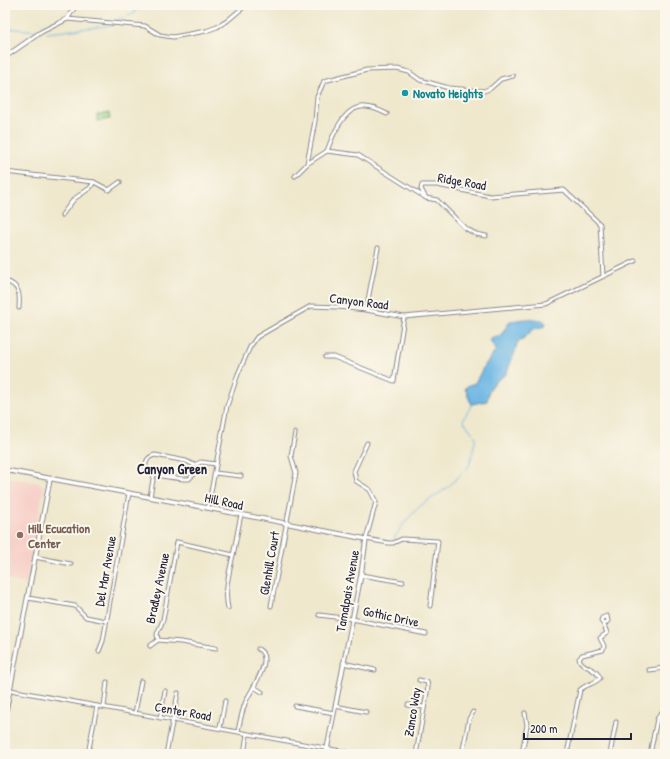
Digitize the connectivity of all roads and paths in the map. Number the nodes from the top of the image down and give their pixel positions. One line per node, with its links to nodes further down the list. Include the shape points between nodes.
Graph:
1 (76, 5): 3 (street)
2 (246, 5): 3 (street, via 217,27 174,37 160,35 145,26)
3 (67, 19): 4 (street)
4 (5, 57)
5 (513, 76): 8 (street, via 501,79 484,91 449,88 420,80 409,72 397,69 367,70 324,81 317,97)
6 (387, 114): 7 (street, via 367,106 349,111)
7 (327, 151): 8 (street); 13 (street, Ridge Road, via 358,155)
8 (307, 164): 10 (street)
9 (5, 172): 11 (street)
10 (295, 176)
11 (94, 182): 12 (street, via 109,190); 14 (street, via 74,199)
12 (120, 182)
13 (426, 198): 15 (street, via 437,200 465,228); 18 (street, Ridge Road, via 422,185 437,185 490,196 564,190 600,224)
14 (62, 215)
15 (486, 236)
16 (378, 248): 21 (street)
17 (635, 261): 18 (street, Canyon Road)
18 (603, 276): 22 (street, Canyon Road, via 546,304)
19 (5, 281): 20 (street, via 17,288)
20 (20, 308)
21 (366, 310): 22 (street, Canyon Road); 26 (street, Canyon Road, via 311,306 257,337 250,347 227,406)
22 (404, 317): 23 (street, via 394,381 334,357)
23 (325, 357)
24 (295, 433): 37 (street, Glenhill Court, via 291,456 296,473)
25 (366, 442): 38 (street, Tamalpais Avenue, via 354,471 356,481 370,490 376,502)
26 (216, 464): 27 (street, via 201,462); 29 (street, Canyon Road)
27 (194, 465): 30 (street, via 193,475 189,479); 30 (street, via 186,461 153,456 148,458 146,466 148,471)
28 (5, 470): 32 (street, Hill Road)
29 (215, 473): 31 (street); 35 (street, Canyon Road)
30 (154, 474): 34 (street)
31 (241, 476)
32 (50, 478): 33 (street, Hill Road); 40 (street)
33 (129, 494): 34 (street, Hill Road); 50 (street, Del Mar Avenue)
34 (150, 497): 35 (street, Hill Road)
35 (208, 508): 36 (street, Hill Road)
36 (241, 515): 37 (street, Hill Road); 39 (street)
37 (286, 524): 38 (street, Hill Road); 45 (street, Glenhill Court)
38 (366, 539): 42 (street, Tamalpais Avenue); 46 (street, Hill Road, via 389,543 402,539 438,541)
39 (233, 555): 47 (street, via 228,577); 53 (street, Bradley Avenue, via 177,542 163,620 156,634)
40 (35, 557): 41 (street); 44 (street)
41 (71, 564)
42 (361, 575): 43 (street); 49 (street, Tamalpais Avenue)
43 (403, 582)
44 (28, 598): 50 (street, via 75,606 86,617); 67 (street)
45 (271, 606)
46 (430, 606)
47 (228, 608)
48 (318, 614): 49 (street, Gothic Drive)
49 (352, 619): 52 (street, Gothic Drive); 58 (street, Tamalpais Avenue)
50 (106, 621): 57 (street, Del Mar Avenue)
51 (604, 625): 100 (street, via 607,634 600,638 603,650 582,655 579,659 583,665 595,670 600,678 580,690)
52 (426, 634)
53 (158, 640): 54 (street, Bradley Avenue); 55 (street, Bradley Avenue)
54 (150, 646)
55 (216, 648)
56 (258, 649): 65 (street, via 265,657 264,666)
57 (99, 651)
58 (343, 663): 60 (street); 75 (street, Tamalpais Avenue)
59 (665, 668): 61 (street)
60 (375, 670)
61 (650, 670)
62 (420, 680): 77 (street, Zanco Way, via 427,682 428,687)
63 (141, 681): 81 (street)
64 (107, 682): 76 (street)
65 (254, 687): 69 (street); 89 (street, via 242,714)
66 (5, 689): 67 (street, Center Road)
67 (10, 690): 73 (street, Center Road); 84 (street)
68 (165, 691): 85 (street)
69 (262, 692)
70 (178, 693): 86 (street)
71 (225, 701): 88 (street)
72 (408, 705): 77 (street)
73 (97, 706): 76 (street, Center Road); 92 (street)
74 (295, 706): 82 (street)
75 (335, 706): 78 (street); 82 (street, Tamalpais Avenue)
76 (104, 707): 81 (street, Center Road)
77 (424, 707): 97 (street, Zanco Way)
78 (366, 712)
79 (472, 712): 98 (street, via 468,719)
80 (663, 712): 102 (street, via 657,719)
81 (135, 713): 85 (street, Center Road)
82 (334, 713): 91 (street, Tamalpais Avenue)
83 (525, 713): 99 (street, via 527,725)
84 (5, 716)
85 (160, 718): 86 (street, Center Road)
86 (173, 720): 88 (street, Center Road); 93 (street)
87 (616, 722): 101 (street)
88 (220, 728): 89 (street, Center Road)
89 (238, 731): 90 (street, Center Road)
90 (247, 734): 91 (street, Center Road); 94 (street)
91 (327, 748): 95 (street, Tamalpais Avenue); 96 (street, Center Road)
92 (88, 754)
93 (166, 754)
94 (244, 754)
95 (326, 754)
96 (358, 754)
97 (416, 754)
98 (462, 754)
99 (522, 754)
100 (567, 754)
101 (610, 754)
102 (650, 754)

